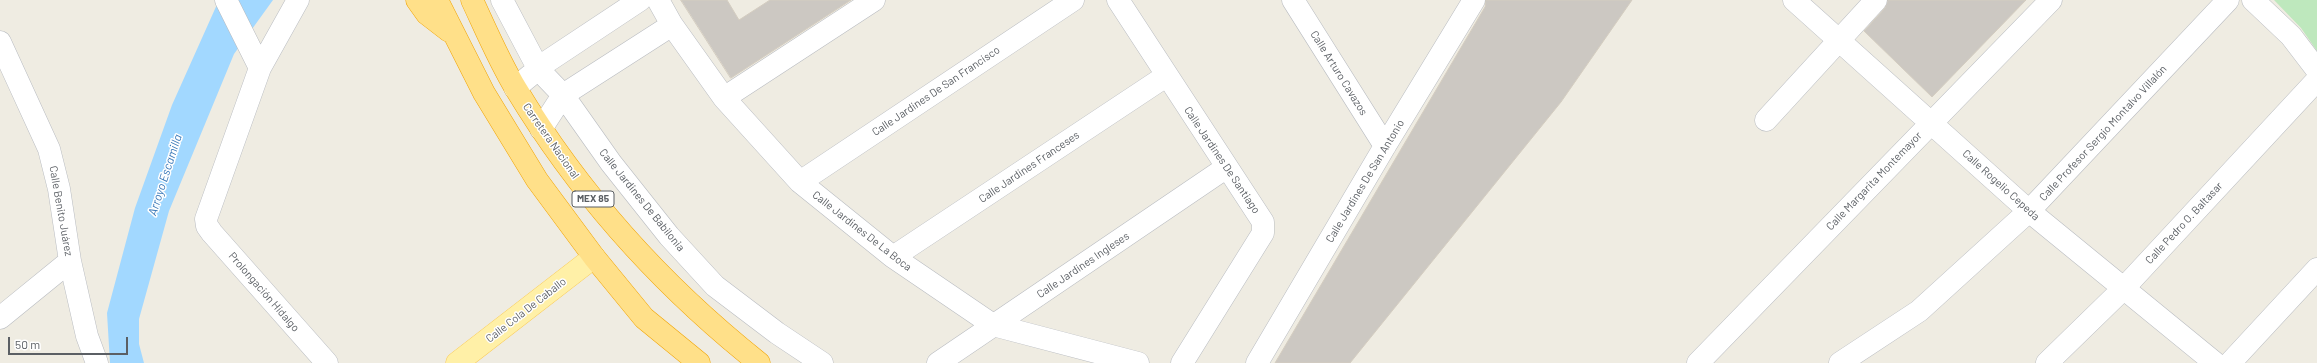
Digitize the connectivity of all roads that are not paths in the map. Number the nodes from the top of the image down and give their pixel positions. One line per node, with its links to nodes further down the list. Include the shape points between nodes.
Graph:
1 (226, 0): 26 (street)
2 (298, 0): 26 (street)
3 (417, 0): 22 (highway, MEX 85, via 427,14)
4 (437, 0): 22 (highway, MEX 85)
5 (472, 0): 25 (highway, Carretera Nacional / MEX 85)
6 (486, 0): 25 (highway, MEX 85)
7 (502, 0): 27 (street)
8 (515, 0): 27 (street)
9 (640, 0): 27 (street)
10 (658, 0): 21 (street, Calle Jardines De La Boca)
11 (874, 0): 33 (street)
12 (1073, 0): 39 (street, Calle Jardines De San Francisco)
13 (1118, 0): 29 (street, Calle Jardines De Santiago)
14 (1293, 0): 37 (street, Calle Arturo Cavazos)
15 (1474, 0): 37 (street, Calle Jardines De San Antonio)
16 (1794, 0): 23 (street, Calle Rogelio Cepeda)
17 (1876, 0): 23 (street)
18 (2051, 0): 35 (street, Calle Margarita Montemayor)
19 (2228, 0): 40 (street, Calle Profesor Sergio Montalvo Villalón)
20 (2253, 0): 28 (street, via 2291,36)
21 (672, 25): 32 (street); 33 (street, Calle Jardines De La Boca)
22 (455, 37): 41 (highway, MEX 85, via 484,92 537,180)
23 (1840, 40): 34 (street); 35 (street, Calle Rogelio Cepeda)
24 (0, 42): 43 (street, Calle Benito Juárez, via 49,149 59,188)
25 (498, 55): 31 (highway, Carretera Nacional / MEX 85)
26 (256, 60): 49 (street, Prolongación Hidalgo, via 206,219 206,226)
27 (544, 66): 31 (street); 32 (street, Calle Jardines De Babilonia)
28 (2317, 70)
29 (1166, 76): 38 (street, Calle Jardines De Santiago); 42 (street, Calle Jardines Franceses)
30 (2317, 80): 45 (street, Calle Pedro O. Baltasar)
31 (515, 88): 36 (highway, Carretera Nacional / MEX 85)
32 (563, 95): 36 (street); 53 (street, Calle Jardines De Babilonia, via 611,163 669,236 715,286)
33 (724, 98): 39 (street, Calle Jardines De La Boca)
34 (1766, 120)
35 (1932, 122): 40 (street, Calle Rogelio Cepeda); 58 (street, Calle Margarita Montemayor)
36 (541, 129): 52 (highway, Carretera Nacional / MEX 85, via 602,212 653,270 724,335)
37 (1385, 146): 57 (street, Calle Jardines De San Antonio)
38 (1227, 167): 47 (street, Calle Jardines Ingleses); 56 (street, Calle Jardines De Santiago, via 1260,215 1263,232)
39 (800, 182): 42 (street, Calle Jardines De La Boca)
40 (2029, 211): 45 (street, Calle Rogelio Cepeda); 59 (street, Calle Profesor Sergio Montalvo Villalón, via 1919,311)
41 (594, 257): 50 (main road, Calle Cola De Caballo); 51 (highway, MEX 85, via 644,318)
42 (893, 257): 47 (street, Calle Jardines De La Boca)
43 (70, 261): 46 (street); 48 (street, Calle Benito Juárez, via 87,336)
44 (2317, 269): 62 (street)
45 (2123, 289): 60 (street, Calle Pedro O. Baltasar); 61 (street, Calle Rogelio Cepeda)
46 (0, 318)
47 (993, 325): 54 (street, Calle Jardines Ingleses); 55 (street, Calle Jardines De La Boca)
48 (97, 363)
49 (326, 363)
50 (457, 363)
51 (699, 363)
52 (759, 363)
53 (822, 363)
54 (938, 363)
55 (1138, 363)
56 (1182, 363)
57 (1257, 363)
58 (1698, 363)
59 (1840, 363)
60 (2048, 363)
61 (2215, 363)
62 (2230, 363)

